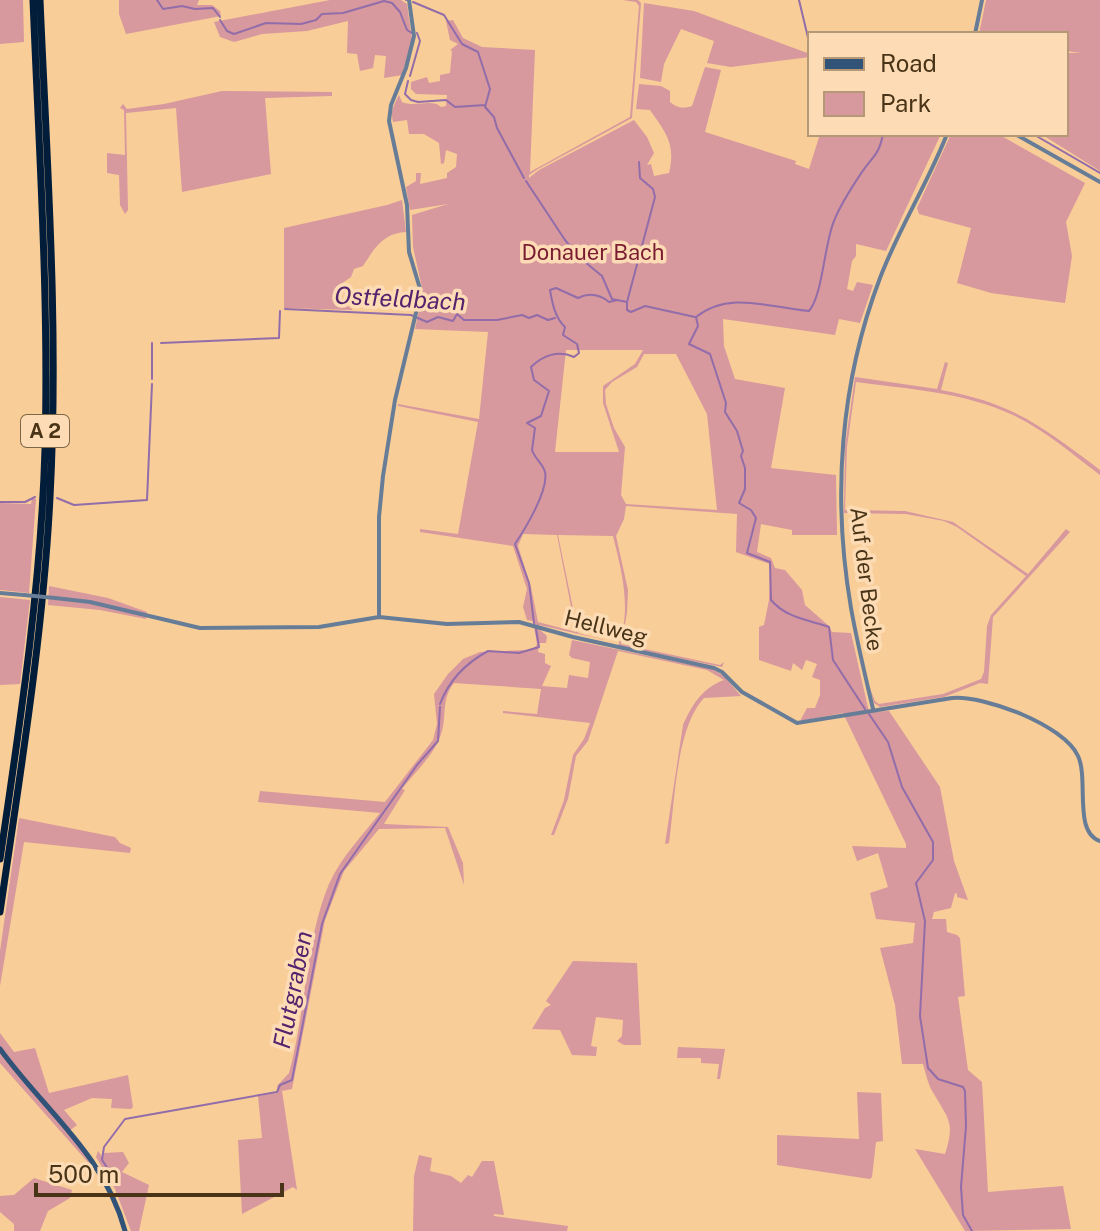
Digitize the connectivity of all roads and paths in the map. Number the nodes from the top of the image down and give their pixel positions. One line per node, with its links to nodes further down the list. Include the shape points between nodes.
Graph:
1 (33, 0): 13 (highway, A 2, via 45,279 45,450 35,600)
2 (40, 0): 14 (highway, A 2, via 53,318 50,496 32,689)
3 (409, 0): 10 (street, via 413,46 389,117 407,205 410,258 421,289 395,400 380,498)
4 (982, 0): 5 (street)
5 (975, 32)
6 (946, 136): 11 (street, Auf der Becke, via 880,278 847,408 843,548)
7 (1019, 136): 8 (street)
8 (1100, 182)
9 (0, 593): 10 (street, Hellweg, bridge, via 90,602 200,628 319,627)
10 (379, 617): 11 (street, Hellweg, via 535,625 714,668 742,692 794,722)
11 (873, 710): 12 (street, Hellweg, via 960,697 1042,724 1079,757 1085,825 1091,838)
12 (1100, 841)
13 (0, 859)
14 (0, 912)
15 (0, 1049): 16 (main road, via 89,1154)
16 (125, 1231)

